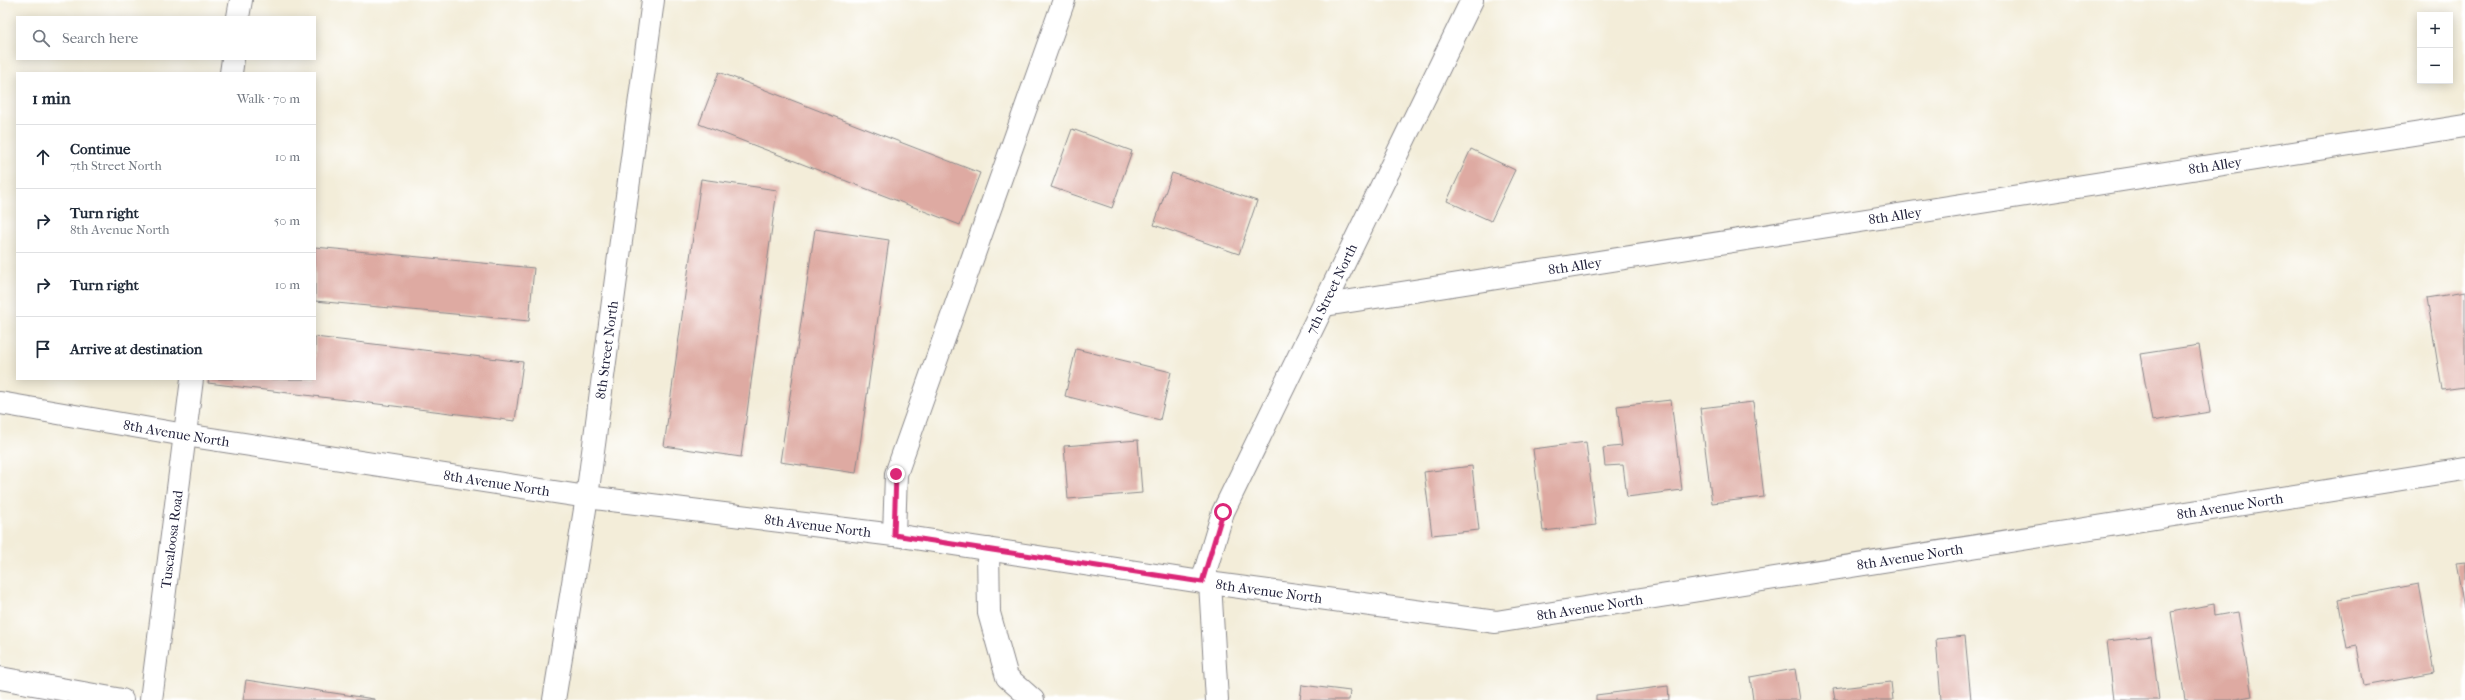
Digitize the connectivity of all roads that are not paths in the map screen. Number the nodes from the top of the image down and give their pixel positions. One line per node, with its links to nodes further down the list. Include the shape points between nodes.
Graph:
1 (241, 0): 5 (street)
2 (653, 0): 14 (street, 8th Street North)
3 (1064, 0): 15 (street, via 896,474)
4 (1472, 0): 9 (street, 7th Street North)
5 (238, 16)
6 (233, 60): 7 (street)
7 (231, 72)
8 (2465, 126): 9 (street, 8th Alley)
9 (1325, 305): 17 (street, 7th Street North, via 1223,512)
10 (192, 380): 12 (street, Tuscaloosa Road)
11 (0, 403): 12 (street, 8th Avenue North)
12 (185, 435): 14 (street, 8th Avenue North); 20 (street, Tuscaloosa Road)
13 (2465, 469): 17 (street, 8th Avenue North, via 1496,622)
14 (587, 498): 15 (street, 8th Avenue North); 21 (street, 8th Street North)
15 (894, 535): 16 (street, 8th Avenue North)
16 (988, 549): 17 (street, 8th Avenue North); 22 (street, via 989,613 1007,677)
17 (1206, 583): 23 (street)
18 (0, 678): 19 (street)
19 (122, 700)
20 (151, 700)
21 (554, 700)
22 (1033, 700)
23 (1217, 700)

